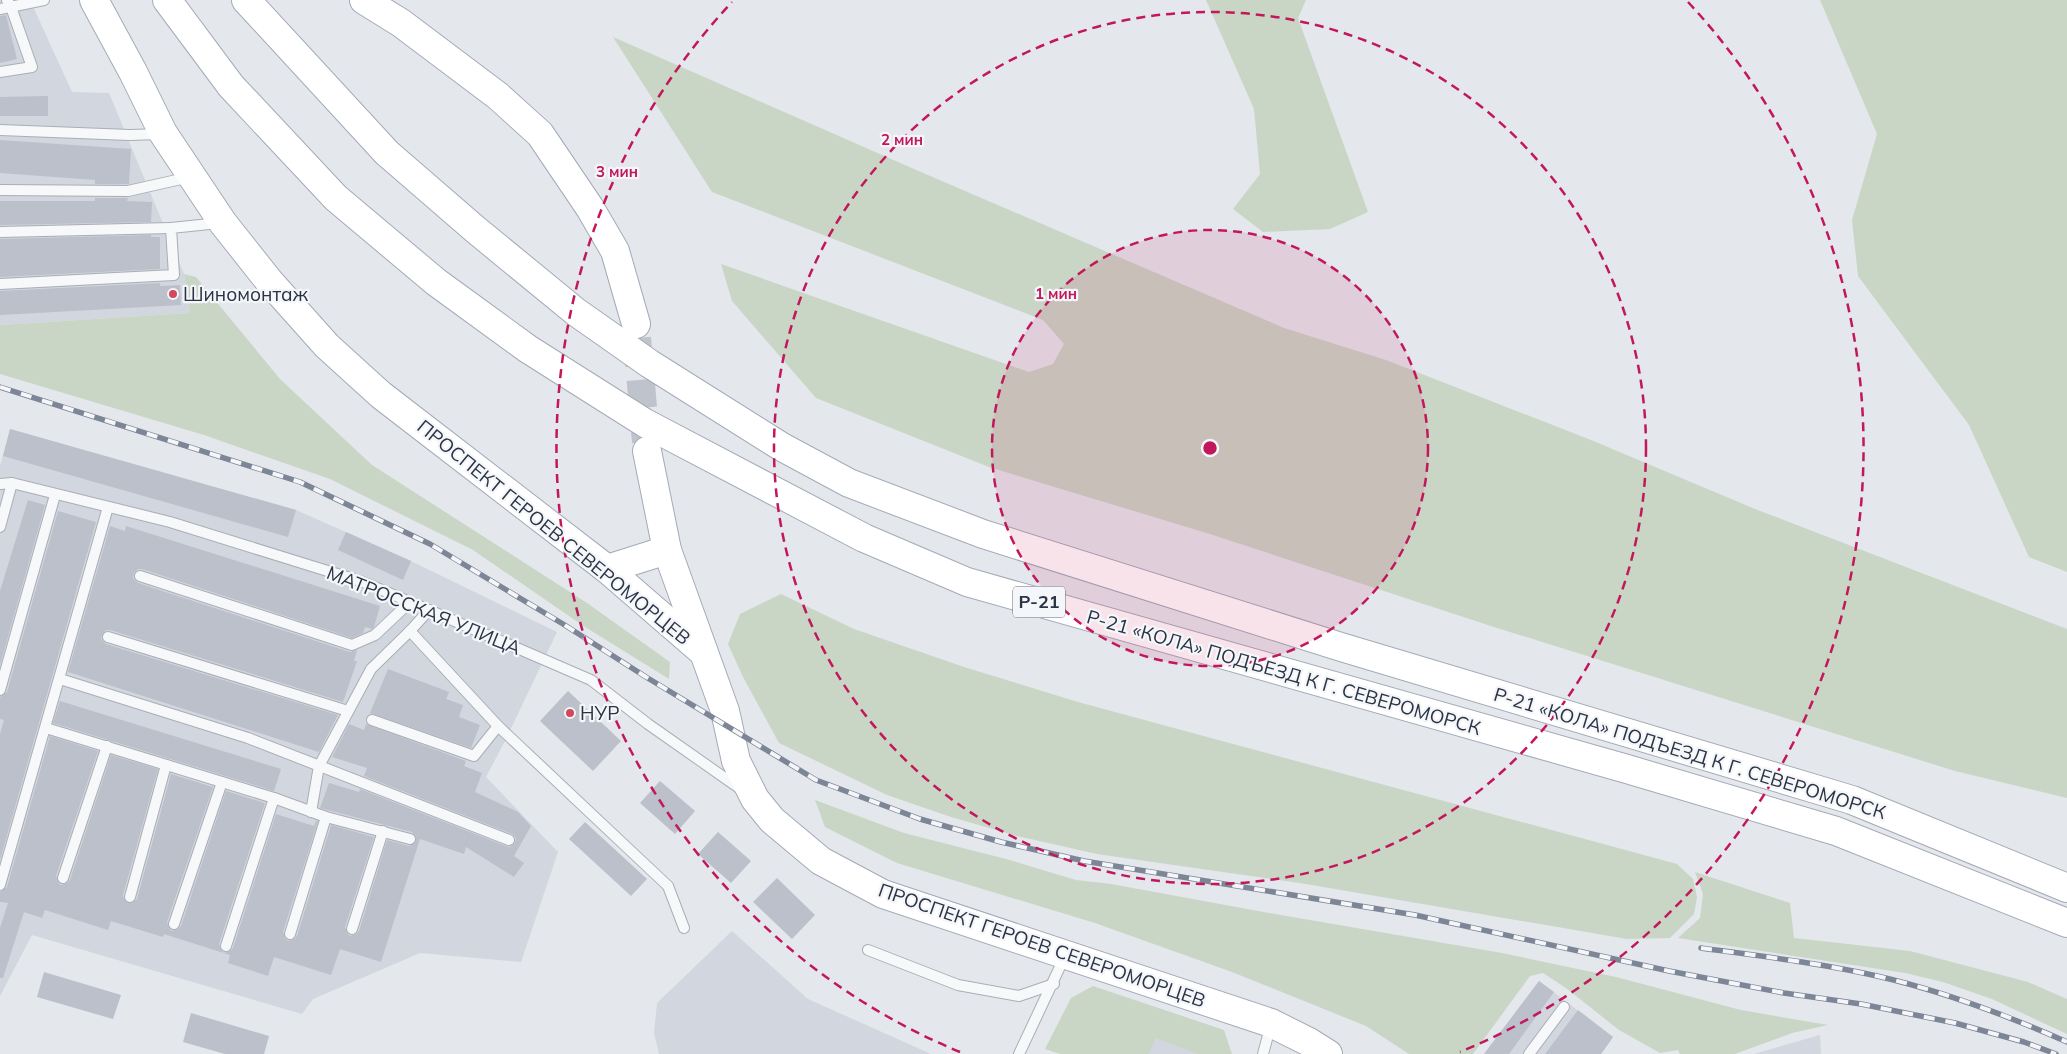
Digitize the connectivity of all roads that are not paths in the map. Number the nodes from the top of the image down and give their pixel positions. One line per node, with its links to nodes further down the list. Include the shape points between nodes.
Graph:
1 (44, 0): 6 (lane)
2 (94, 0): 10 (main road, ПРОСПЕКТ ГЕРОЕВ СЕВЕРОМОРЦЕВ)
3 (166, 0): 53 (main road, Р-21 «КОЛА» ПОДЪЕЗД К Г. СЕВЕРОМОРСК / Р-21, via 231,86 336,198 436,282 528,349 645,423 864,538 966,582 1836,831)
4 (246, 0): 51 (main road, Р-21 «КОЛА» ПОДЪЕЗД К Г. СЕВЕРОМОРСК / Р-21, via 387,153 576,312 650,364 782,447 849,483 1002,540 1341,647 1852,800)
5 (364, 0): 17 (main road, via 401,23 498,96 540,134 615,251)
6 (9, 3): 7 (lane); 8 (lane, via 32,67)
7 (0, 9)
8 (0, 72)
9 (0, 130): 10 (lane, via 130,135)
10 (163, 133): 11 (main road, ПРОСПЕКТ ГЕРОЕВ СЕВЕРОМОРЦЕВ)
11 (193, 176): 12 (lane, via 128,191); 13 (main road, ПРОСПЕКТ ГЕРОЕВ СЕВЕРОМОРЦЕВ)
12 (0, 190)
13 (223, 223): 14 (lane); 25 (main road, ПРОСПЕКТ ГЕРОЕВ СЕВЕРОМОРЦЕВ, via 327,346 381,395)
14 (171, 228): 15 (lane); 16 (lane, via 174,275)
15 (0, 232)
16 (0, 284)
17 (636, 324)
18 (647, 451): 24 (main road)
19 (12, 483): 20 (lane, МАТРОССКАЯ УЛИЦА); 21 (lane, МАТРОССКАЯ УЛИЦА); 23 (lane)
20 (0, 484)
21 (55, 495): 22 (lane, МАТРОССКАЯ УЛИЦА); 33 (lane)
22 (108, 507): 27 (lane, МАТРОССКАЯ УЛИЦА, via 170,522 364,582); 32 (lane)
23 (0, 527)
24 (667, 550): 25 (main road); 31 (main road)
25 (607, 569): 31 (main road, ПРОСПЕКТ ГЕРОЕВ СЕВЕРОМОРЦЕВ)
26 (140, 576): 27 (lane, via 352,645 376,635)
27 (410, 602): 28 (lane, МАТРОССКАЯ УЛИЦА)
28 (429, 610): 29 (lane); 43 (lane, МАТРОССКАЯ УЛИЦА, via 591,680)
29 (410, 631): 34 (lane, via 371,668); 36 (lane)
30 (108, 637): 34 (lane)
31 (703, 652): 43 (main road, ПРОСПЕКТ ГЕРОЕВ СЕВЕРОМОРЦЕВ, via 725,711 736,760)
32 (60, 679): 37 (lane); 40 (lane, via 248,738)
33 (0, 690)
34 (348, 711): 40 (lane)
35 (372, 720): 36 (lane, via 474,756)
36 (498, 726): 55 (lane, via 668,886)
37 (46, 728): 38 (lane); 50 (lane)
38 (107, 746): 39 (lane); 49 (lane)
39 (166, 764): 41 (lane); 52 (lane)
40 (319, 766): 44 (lane); 48 (lane)
41 (222, 782): 42 (lane); 54 (lane)
42 (274, 798): 44 (lane); 58 (lane)
43 (755, 799): 60 (main road, ПРОСПЕКТ ГЕРОЕВ СЕВЕРОМОРЦЕВ, via 772,820 822,861 884,894)
44 (311, 812): 45 (lane)
45 (326, 817): 46 (lane); 57 (lane)
46 (382, 831): 47 (lane); 56 (lane)
47 (410, 840)
48 (510, 840)
49 (63, 878)
50 (0, 885)
51 (2067, 888)
52 (130, 897)
53 (2067, 923)
54 (174, 924)
55 (684, 928)
56 (352, 929)
57 (290, 934)
58 (226, 946)
59 (868, 950): 61 (lane, via 958,985 1019,996)
60 (1065, 956): 61 (lane); 63 (main road, ПРОСПЕКТ ГЕРОЕВ СЕВЕРОМОРЦЕВ)
61 (1054, 984): 64 (lane)
62 (1564, 1007): 67 (lane)
63 (1271, 1023): 65 (lane); 66 (main road, ПРОСПЕКТ ГЕРОЕВ СЕВЕРОМОРЦЕВ)
64 (1020, 1054)
65 (1263, 1054)
66 (1328, 1054)
67 (1529, 1054)

